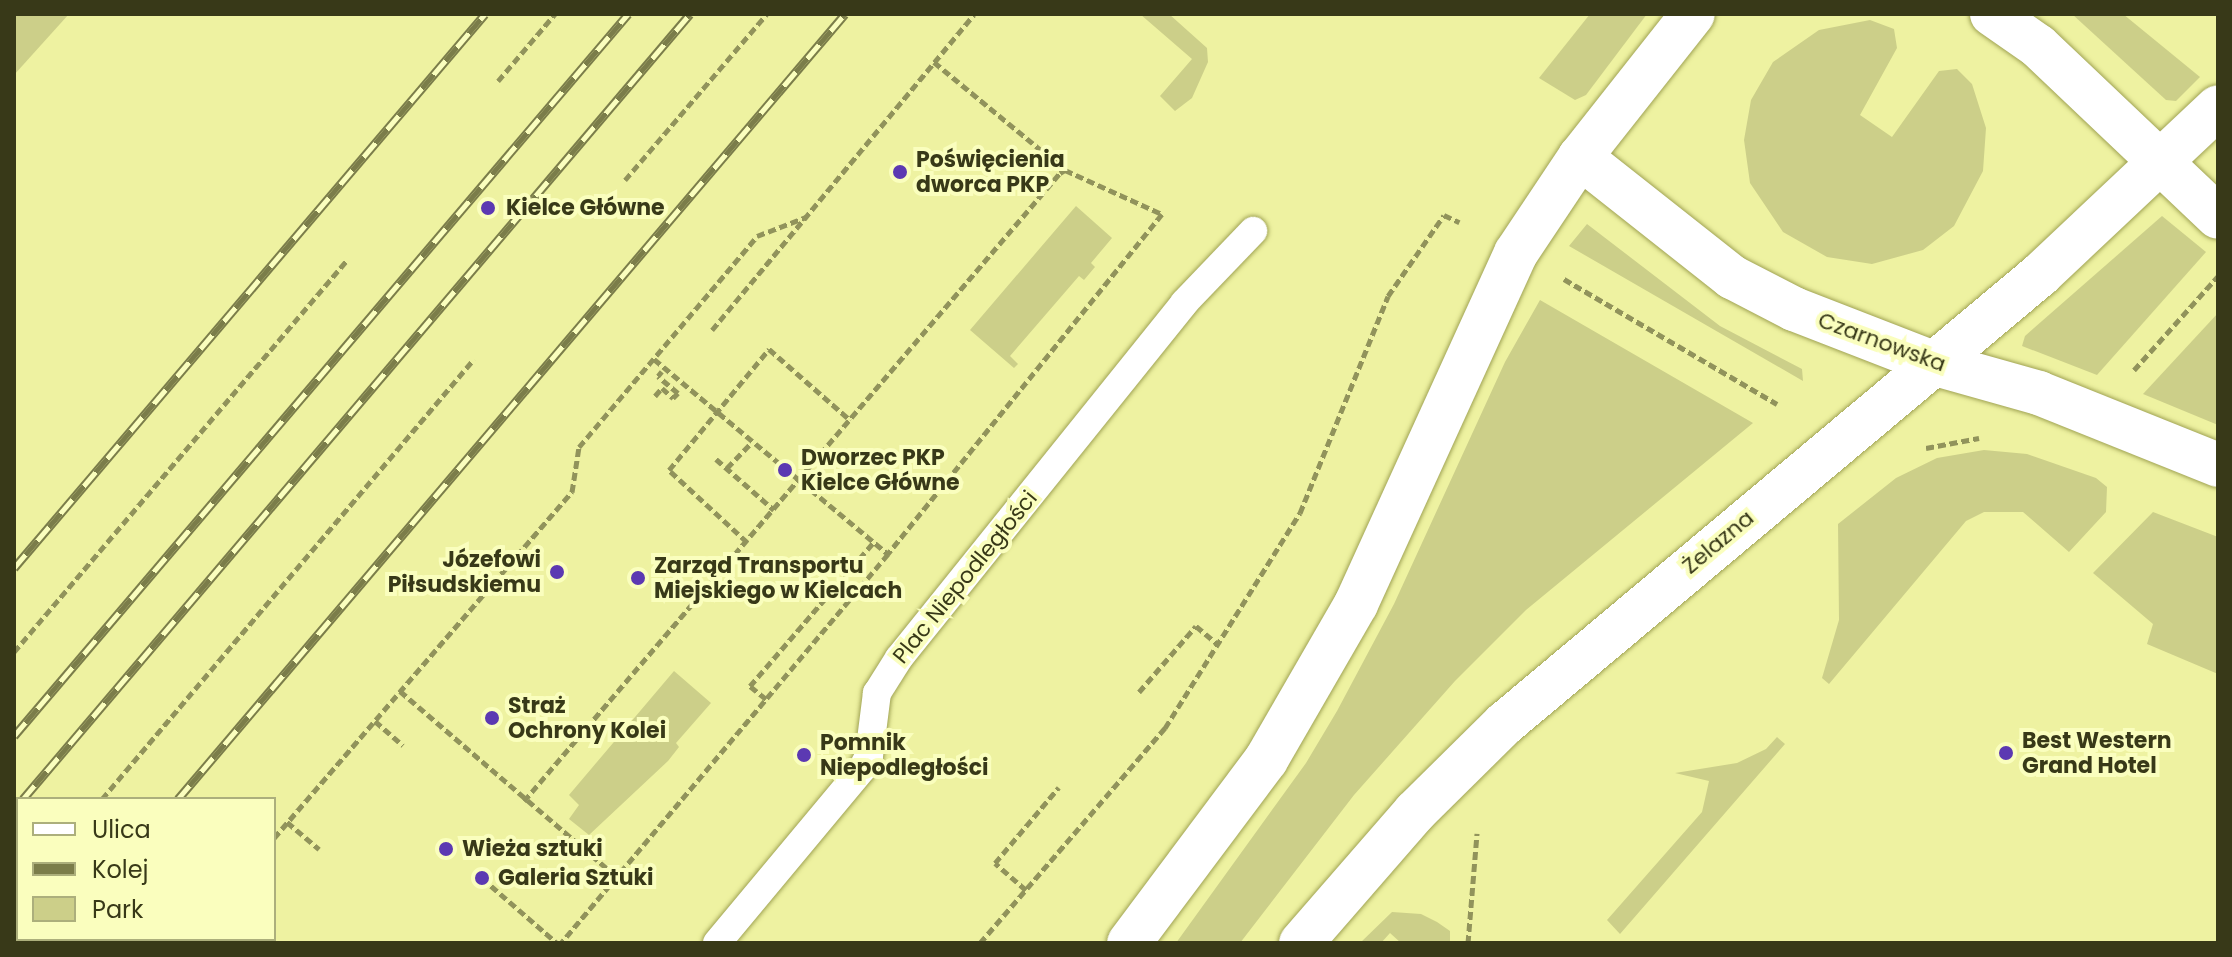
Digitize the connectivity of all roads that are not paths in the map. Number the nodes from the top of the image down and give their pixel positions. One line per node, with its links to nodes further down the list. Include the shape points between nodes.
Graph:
1 (1693, 14): 4 (main road)
2 (1992, 14): 5 (main road, via 2038,46)
3 (2218, 107): 5 (main road, Żelazna)
4 (1580, 157): 8 (main road, Czarnowska, via 1732,277 1794,309); 11 (main road, via 1516,253 1356,604 1266,760)
5 (2159, 166): 6 (main road); 8 (main road, Żelazna)
6 (2218, 217)
7 (1253, 231): 10 (lane, Plac Niepodległości, via 1184,303 899,658 877,693 869,756 862,769)
8 (1936, 364): 9 (main road, Czarnowska, via 2039,393); 12 (main road, Żelazna, via 1504,724 1415,812)
9 (2218, 465)
10 (717, 943)
11 (1129, 943)
12 (1301, 943)

